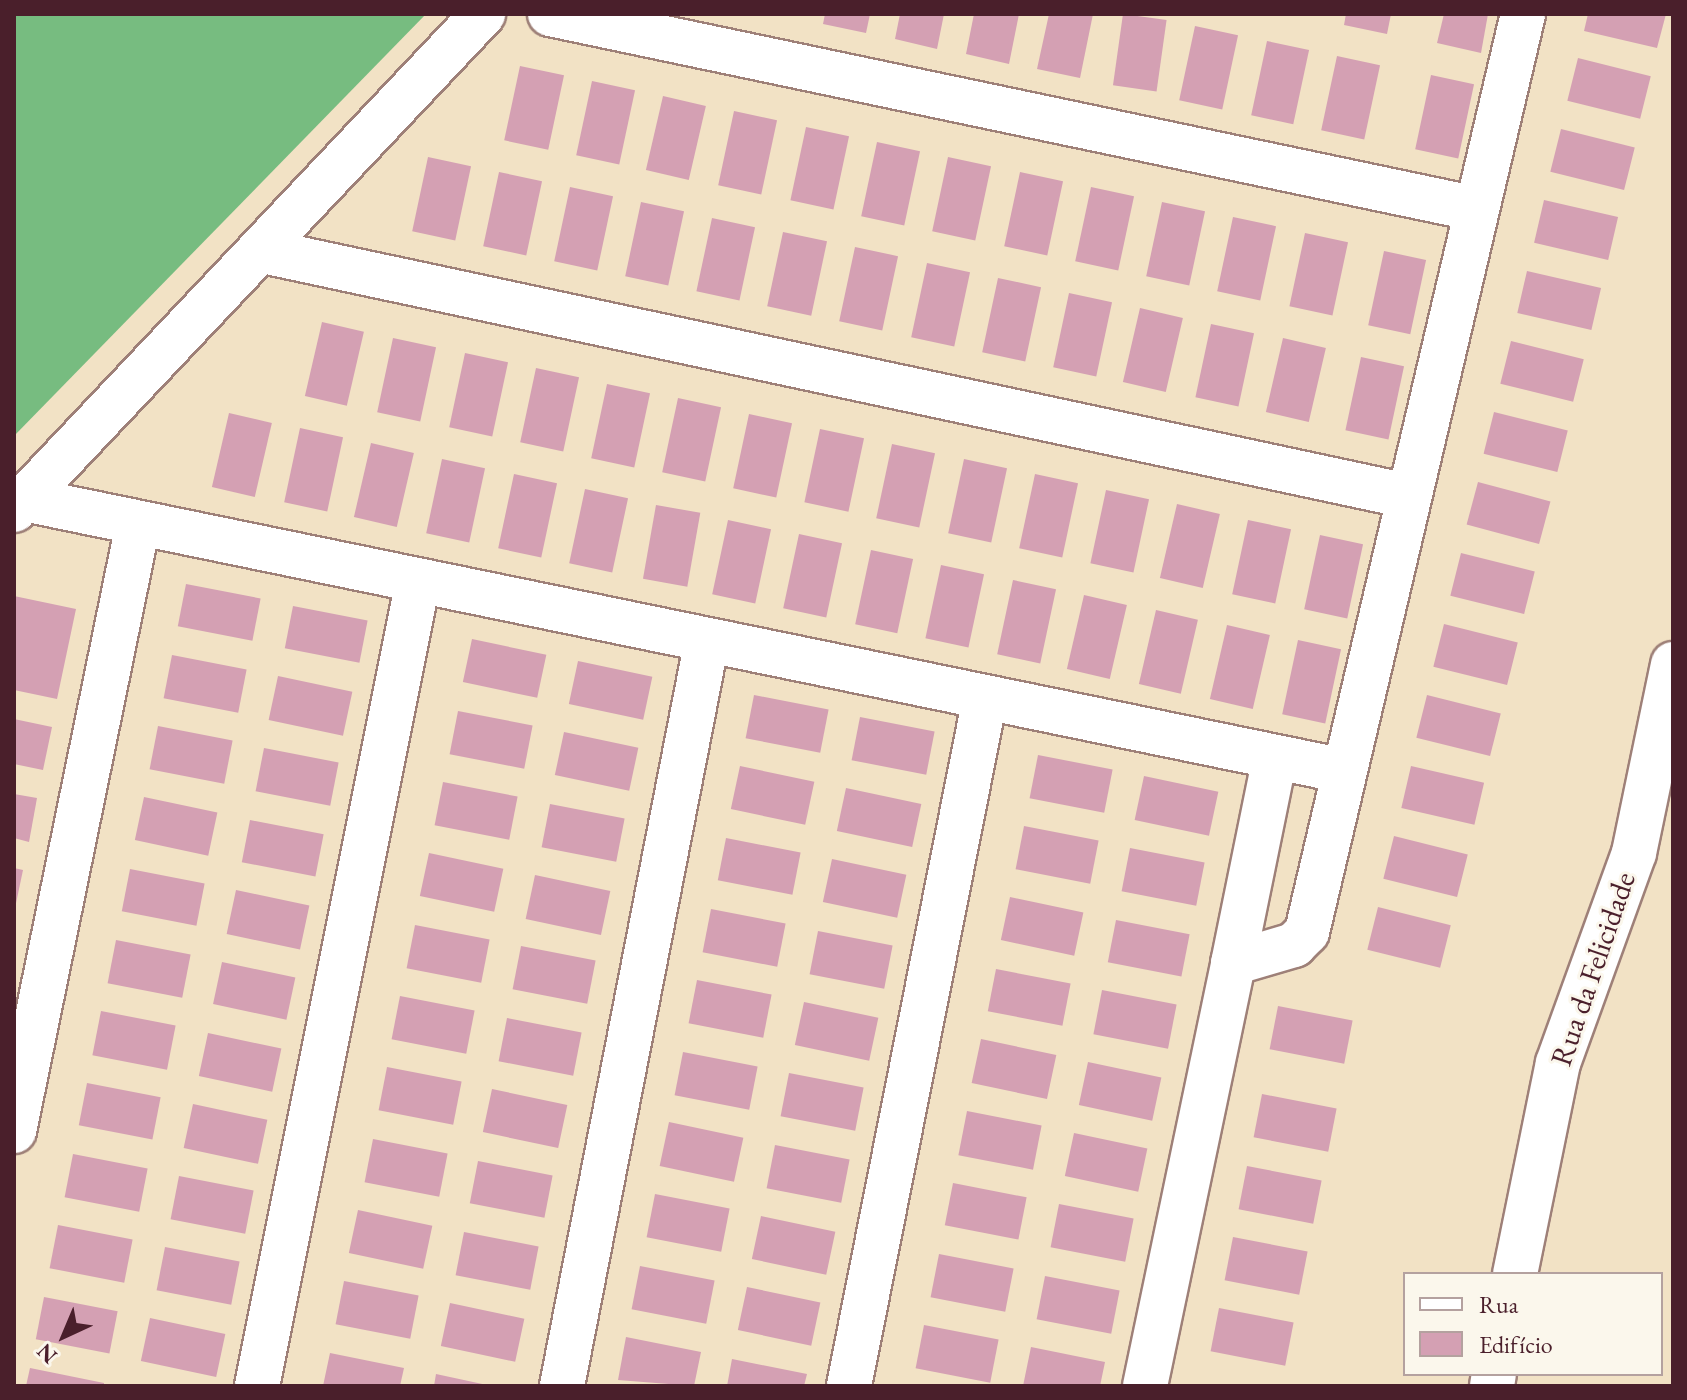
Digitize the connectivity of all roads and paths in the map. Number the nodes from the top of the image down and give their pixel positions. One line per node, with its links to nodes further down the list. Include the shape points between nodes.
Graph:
1 (483, 14): 5 (street)
2 (550, 14): 4 (street)
3 (1523, 14): 4 (street)
4 (1477, 209): 6 (street)
5 (263, 251): 6 (street); 7 (street)
6 (1408, 496): 14 (street)
7 (19, 504): 8 (street)
8 (138, 524): 9 (street); 16 (street)
9 (418, 581): 10 (street); 18 (street)
10 (707, 640): 12 (street); 19 (street)
11 (1673, 664): 17 (street, Rua da Felicidade, via 1634,853 1558,1063)
12 (985, 698): 13 (street); 20 (street)
13 (1275, 757): 14 (street); 15 (street)
14 (1344, 771): 15 (street, via 1303,940)
15 (1233, 963): 21 (street)
16 (14, 1131)
17 (1515, 1272)
18 (257, 1386)
19 (562, 1386)
20 (849, 1386)
21 (1145, 1386)

